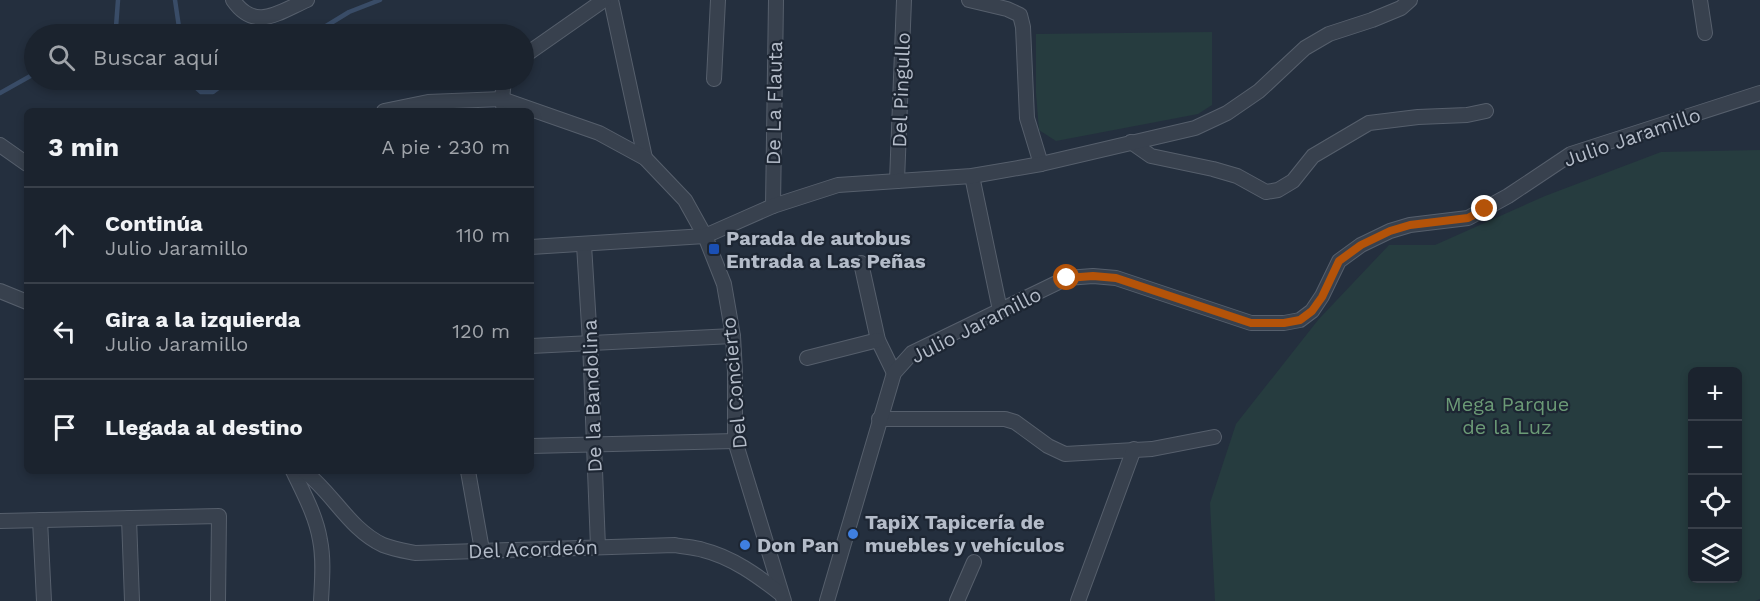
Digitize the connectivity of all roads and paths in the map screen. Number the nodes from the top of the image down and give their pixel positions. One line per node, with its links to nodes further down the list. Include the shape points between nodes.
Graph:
1 (232, 0): 9 (street, via 240,11 257,18 266,18)
2 (604, 0): 12 (street)
3 (610, 0): 22 (street)
4 (718, 0): 13 (street)
5 (776, 0): 27 (street, De La Flauta)
6 (904, 0): 26 (street, Del Pingullo)
7 (1410, 0): 20 (street, via 1401,8 1329,34 1305,48 1259,91 1227,113 1195,129)
8 (1700, 0): 11 (street)
9 (302, 1)
10 (974, 1): 24 (street, via 1020,15 1027,118)
11 (1704, 33)
12 (534, 49)
13 (714, 79)
14 (504, 90): 16 (street)
15 (1760, 93): 34 (street, Julio Jaramillo, via 1571,154 1468,218 1410,225 1361,245 1339,261 1322,297 1300,320 1251,323 1116,278 1093,276 1067,278)
16 (503, 105): 17 (street, via 428,102)
17 (407, 108)
18 (1486, 111): 20 (street, via 1370,123 1312,156 1293,181 1266,192 1237,176 1151,156)
19 (534, 114): 22 (street, Del Concierto, via 600,133)
20 (1131, 142): 24 (street)
21 (0, 145): 23 (street)
22 (645, 158): 28 (street, Del Concierto, via 685,200)
23 (24, 162)
24 (1041, 164): 25 (street)
25 (972, 176): 26 (street); 34 (street)
26 (897, 181): 27 (street, via 838,185)
27 (773, 206): 28 (street)
28 (705, 236): 29 (street); 35 (street, Del Concierto, via 724,284)
29 (584, 245): 30 (street); 37 (street, De la Bandolina)
30 (534, 247)
31 (861, 263): 36 (street)
32 (0, 291): 33 (street)
33 (24, 301)
34 (1000, 310): 40 (street, Julio Jaramillo, via 912,353)
35 (733, 336): 37 (street); 43 (street, Del Concierto)
36 (878, 340): 39 (street); 40 (street)
37 (590, 342): 38 (street); 44 (street, De la Bandolina)
38 (534, 346)
39 (807, 357)
40 (894, 373): 41 (street, Julio Jaramillo)
41 (879, 419): 46 (street, via 1005,418 1065,454); 61 (street, Julio Jaramillo)
42 (1214, 437): 46 (street)
43 (735, 441): 44 (street); 56 (street, Del Concierto)
44 (593, 443): 45 (street); 53 (street, De la Bandolina)
45 (534, 446)
46 (1134, 449): 63 (street)
47 (294, 474): 60 (street, via 321,542)
48 (307, 474): 54 (street, Del Acordeón, via 335,500 351,522 385,546 415,553)
49 (469, 474): 54 (street)
50 (129, 518): 51 (street); 58 (street); 59 (street, via 219,516)
51 (40, 520): 52 (street); 57 (street)
52 (0, 521)
53 (598, 547): 54 (street, Del Acordeón); 56 (street, Del Acordeón, via 675,545 704,550 760,577)
54 (482, 550)
55 (974, 562): 62 (street)
56 (783, 598)
57 (44, 601)
58 (132, 601)
59 (218, 601)
60 (321, 601)
61 (827, 601)
62 (957, 601)
63 (1078, 601)

